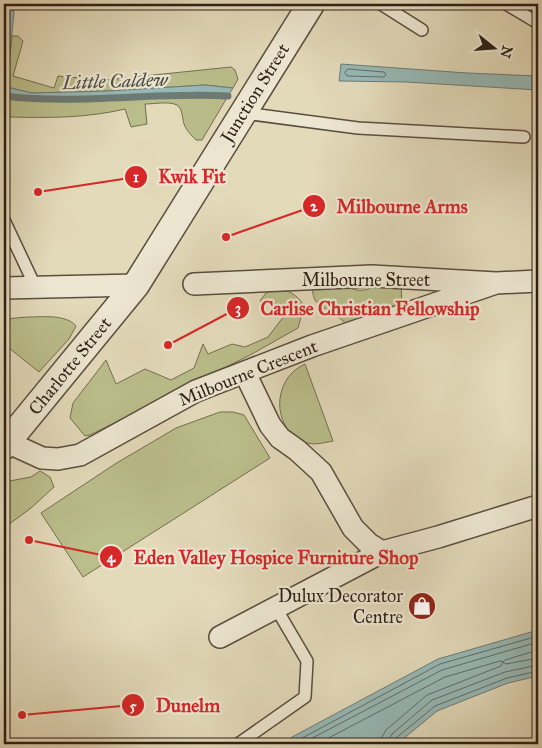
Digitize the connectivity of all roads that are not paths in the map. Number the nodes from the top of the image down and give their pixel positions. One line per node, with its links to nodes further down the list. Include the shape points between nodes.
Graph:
1 (312, 4): 6 (street, Junction Street)
2 (382, 4): 5 (lane)
3 (506, 4): 4 (lane)
4 (538, 23)
5 (422, 30)
6 (243, 112): 7 (lane, via 358,128); 12 (street, Junction Street)
7 (524, 136)
8 (4, 220): 14 (lane)
9 (538, 281): 10 (street, Milbourne Street)
10 (496, 283): 11 (street, Milbourne Street, via 372,276); 15 (street, Milbourne Crescent, via 312,346)
11 (194, 284)
12 (136, 285): 14 (street); 16 (street, Charlotte Street)
13 (4, 288): 14 (street)
14 (36, 288)
15 (245, 373): 16 (street, Milbourne Crescent, via 196,391 80,455 42,458); 18 (street, via 270,425 280,438 321,472 353,528)
16 (6, 444)
17 (538, 506): 18 (street)
18 (382, 552): 19 (street)
19 (276, 608): 20 (street); 21 (lane, via 307,661 305,697)
20 (220, 637)
21 (238, 744)

